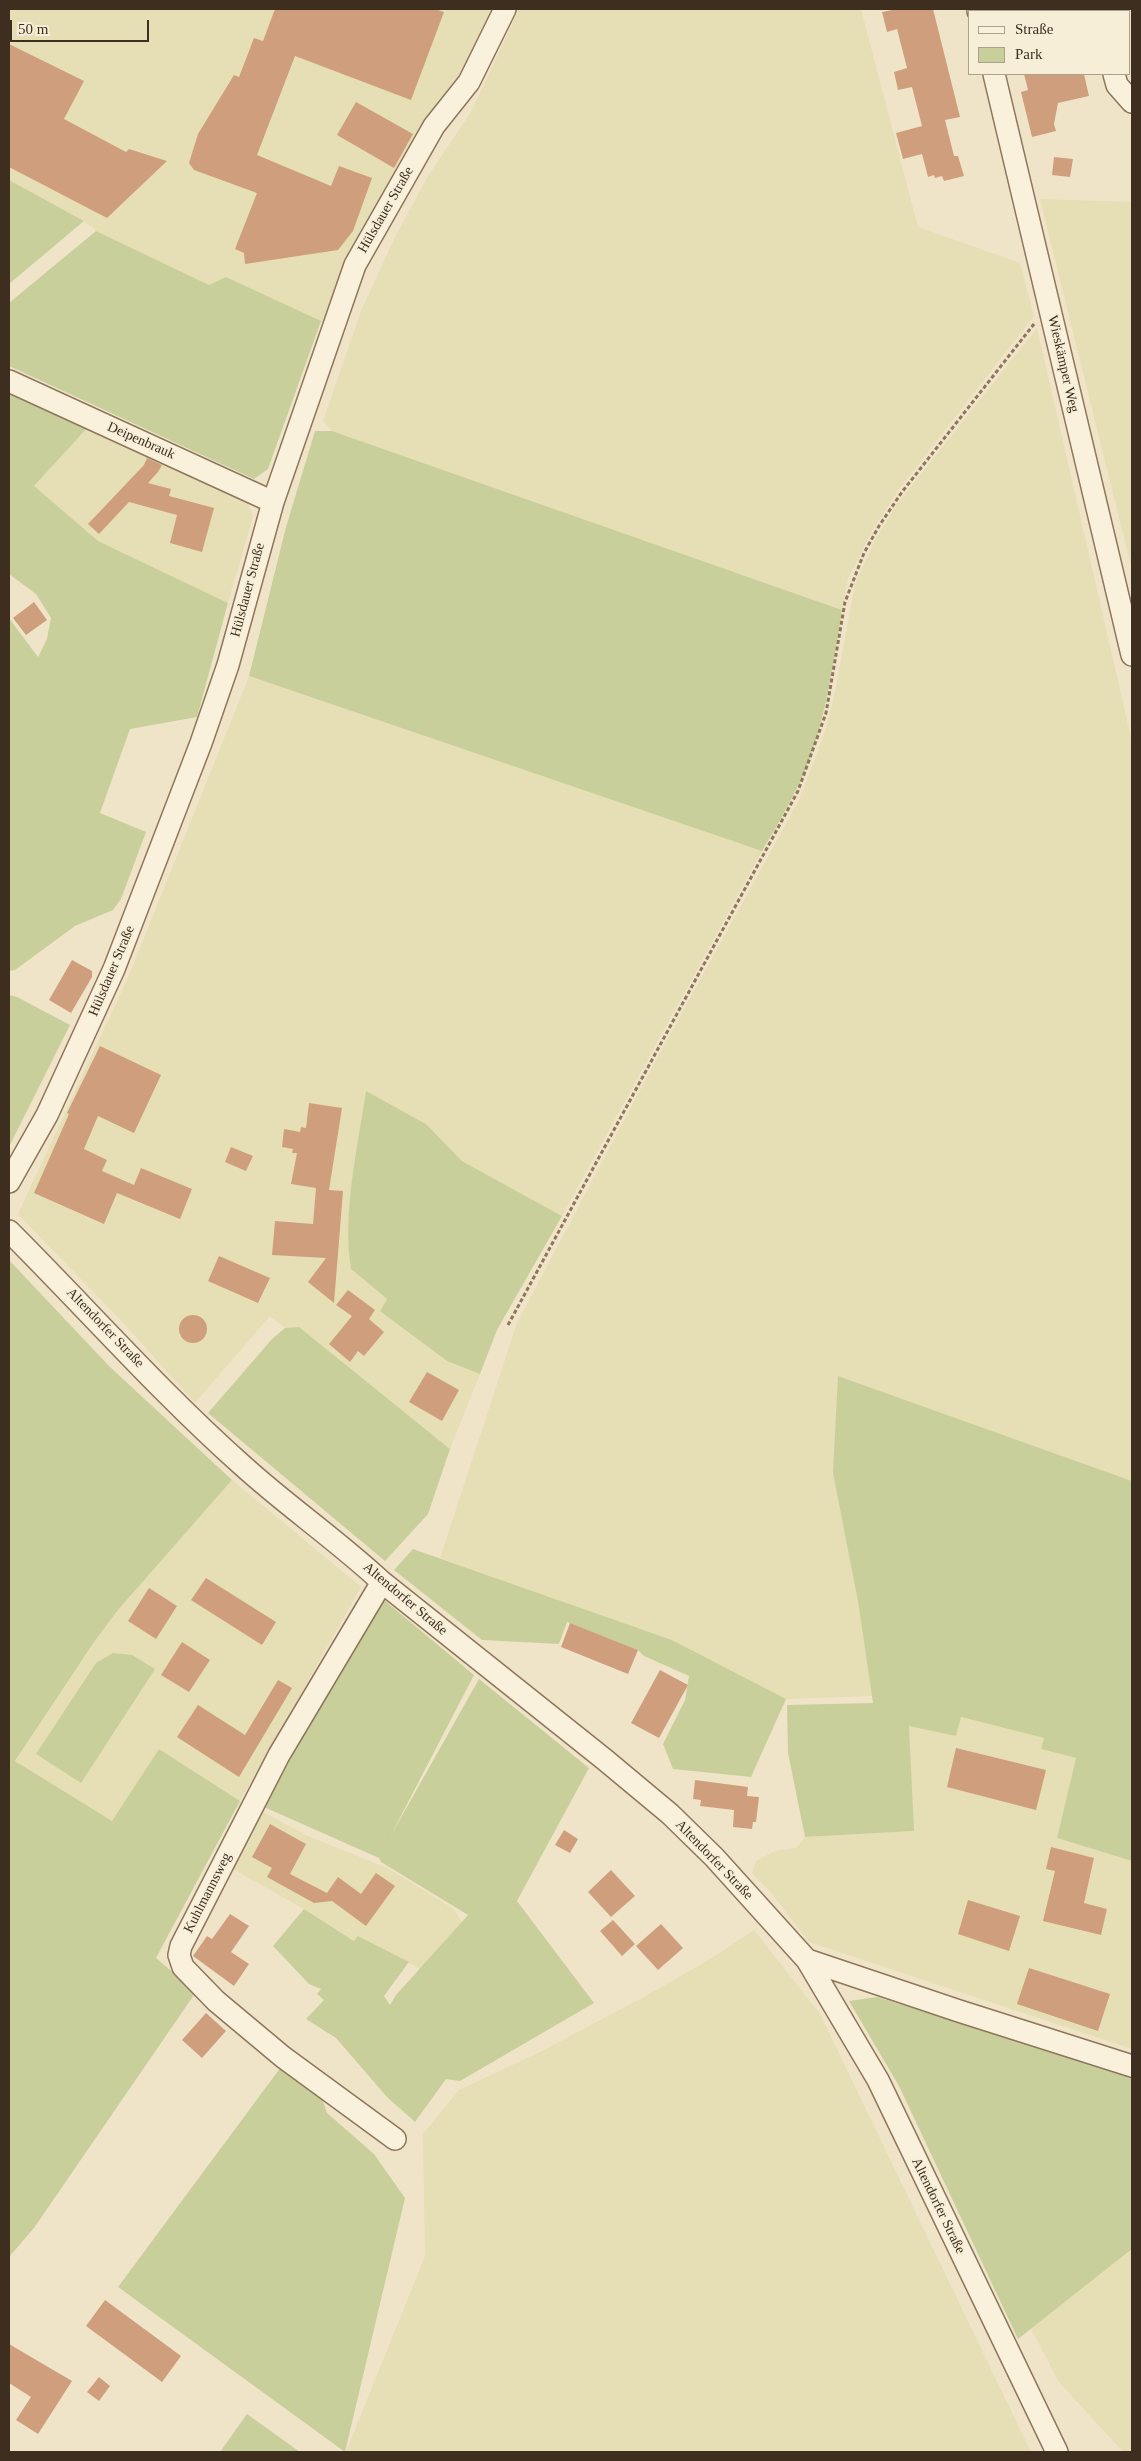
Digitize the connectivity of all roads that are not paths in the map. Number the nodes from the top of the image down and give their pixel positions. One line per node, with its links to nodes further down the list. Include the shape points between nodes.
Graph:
1 (506, 9): 6 (street, Hülsdauer Straße, via 469,82 434,126 354,265)
2 (994, 75): 7 (street, Wieskämper Weg)
3 (1114, 75): 4 (street, via 1117,86)
4 (1132, 102)
5 (9, 381): 6 (street, Deipenbrauk)
6 (273, 502): 8 (street, Hülsdauer Straße, via 225,674 135,916 47,1115)
7 (1132, 655)
8 (9, 1182)
9 (9, 1231): 10 (street, Altendorfer Straße, via 243,1466 350,1552)
10 (382, 1582): 11 (street, Altendorfer Straße, via 670,1814 714,1857); 13 (street, Kuhlmannsweg, via 279,1755 179,1955 183,1967 216,2001 283,2057)
11 (807, 1960): 12 (street, Altendorfer Straße); 14 (street, Altendorfer Straße, via 878,2080)
12 (1132, 2066)
13 (396, 2139)
14 (1057, 2452)

